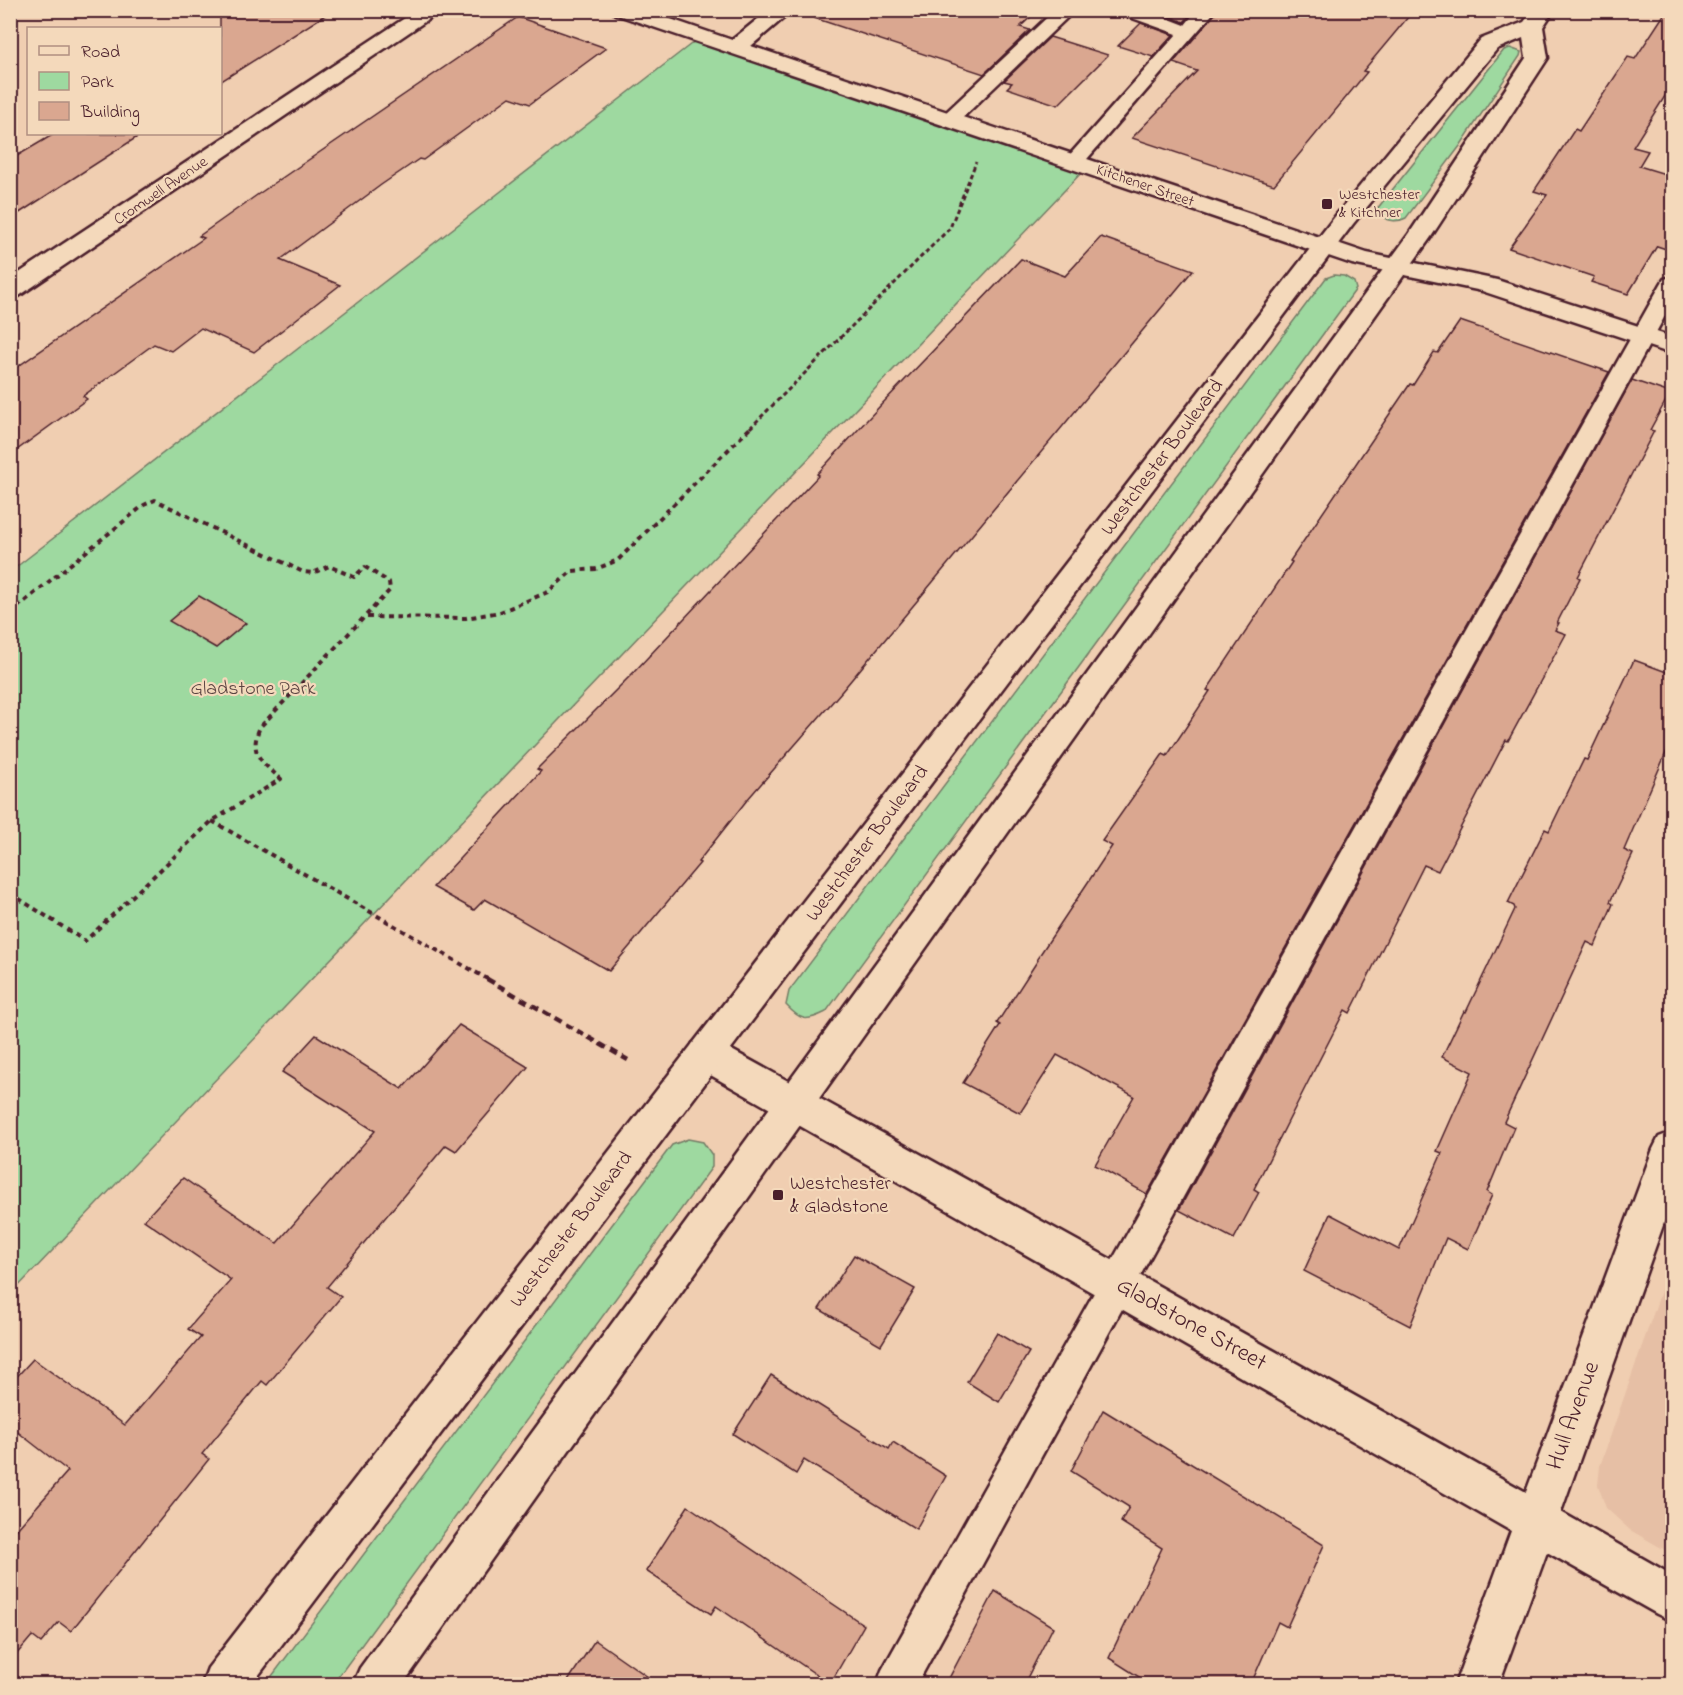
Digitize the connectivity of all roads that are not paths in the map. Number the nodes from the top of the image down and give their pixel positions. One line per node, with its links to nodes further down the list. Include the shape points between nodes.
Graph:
1 (432, 10): 15 (street, Cromwell Avenue)
2 (622, 10): 9 (street, Kitchener Street)
3 (783, 10): 9 (street)
4 (1066, 10): 10 (lane)
5 (1127, 10): 8 (lane)
6 (1207, 10): 8 (lane)
7 (1538, 19): 12 (street, Westchester Boulevard, via 1489,44); 13 (street, Westchester Boulevard, via 1537,58)
8 (1189, 32): 11 (lane)
9 (735, 48): 10 (street, Kitchener Street)
10 (949, 120): 11 (street, Kitchener Street)
11 (1074, 162): 12 (street, Kitchener Street)
12 (1324, 247): 13 (street, Kitchener Street); 18 (street, Westchester Boulevard)
13 (1399, 267): 16 (street, Kitchener Street, via 1488,285); 19 (street, Westchester Boulevard)
14 (1672, 284): 16 (lane)
15 (10, 291)
16 (1643, 336): 17 (street, Kitchener Street); 21 (lane)
17 (1672, 346)
18 (706, 1054): 19 (street, Gladstone Street); 24 (street, Westchester Boulevard)
19 (795, 1105): 21 (street, Gladstone Street); 25 (street, Westchester Boulevard)
20 (1672, 1149): 22 (street, Hull Avenue)
21 (1118, 1284): 22 (street, Gladstone Street); 26 (lane)
22 (1536, 1520): 23 (street, Gladstone Street); 27 (street, Hull Avenue)
23 (1672, 1599)
24 (224, 1684)
25 (376, 1684)
26 (896, 1684)
27 (1477, 1684)

